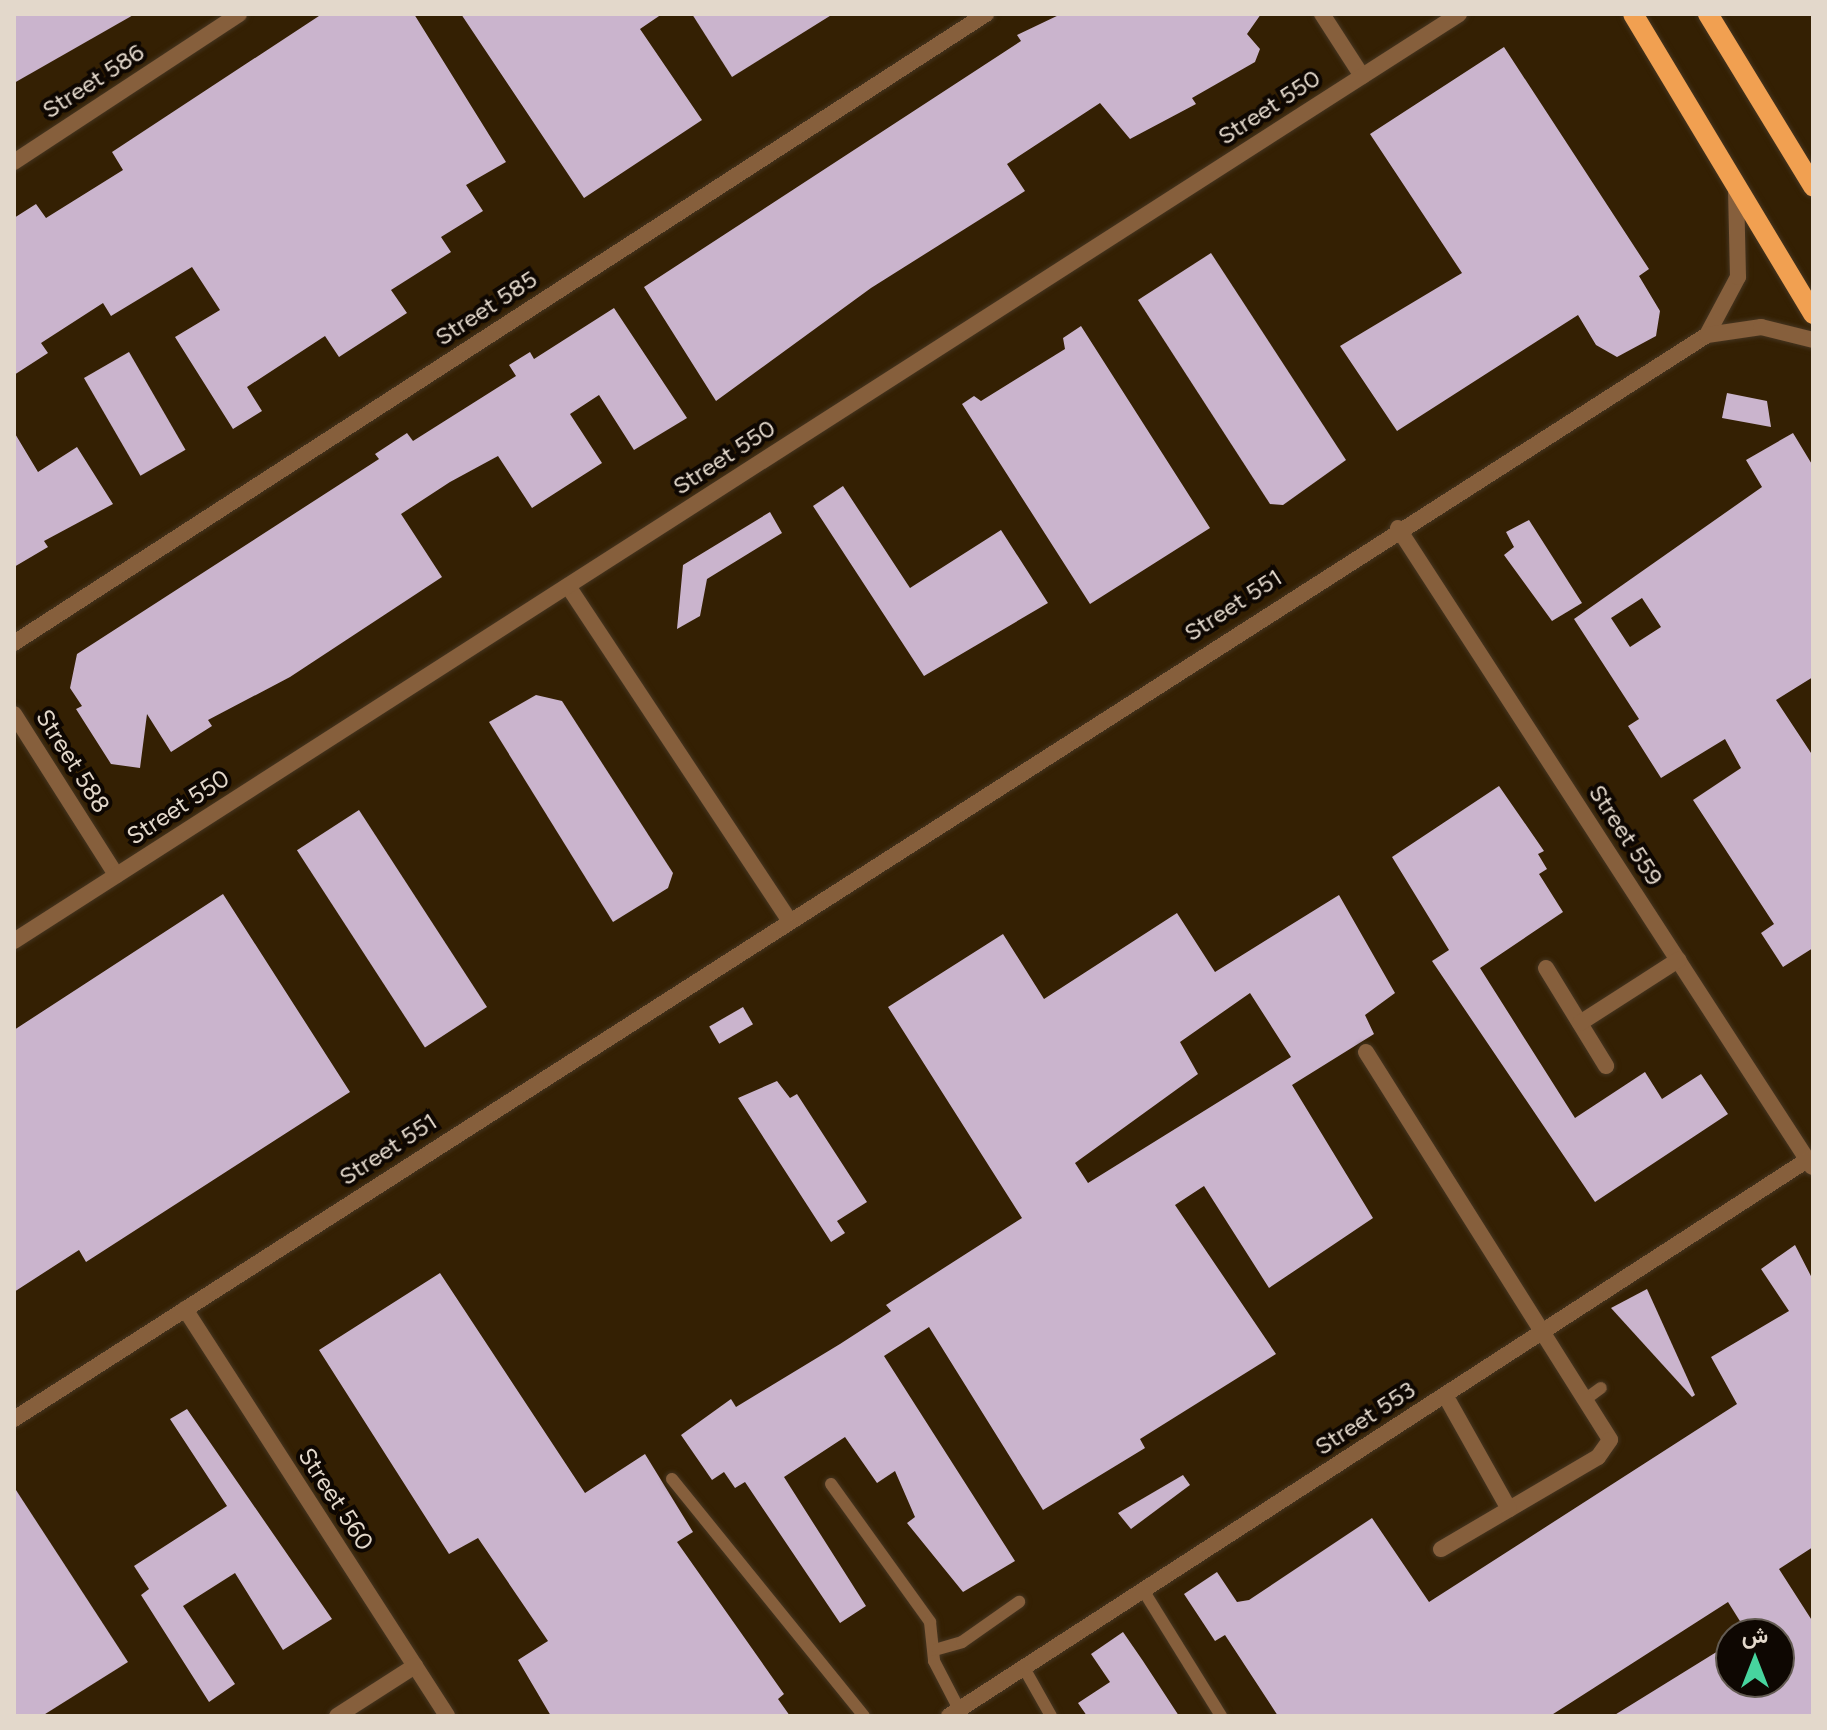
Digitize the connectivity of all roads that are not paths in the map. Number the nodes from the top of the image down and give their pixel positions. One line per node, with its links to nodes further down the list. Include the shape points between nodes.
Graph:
1 (239, 14): 8 (street, Street 586)
2 (986, 14): 16 (street, Street 585)
3 (1322, 14): 7 (street)
4 (1459, 14): 7 (street, Street 550)
5 (1633, 14): 9 (main road)
6 (1708, 14): 10 (main road)
7 (1362, 76): 15 (street, Street 550)
8 (14, 162)
9 (1735, 180): 11 (main road); 12 (street, Street 551, via 1742,244 1738,277)
10 (1813, 186)
11 (1813, 314)
12 (1707, 335): 13 (street, Street 551, via 1761,327); 14 (street, Street 551)
13 (1813, 340)
14 (1398, 528): 19 (street, Street 551); 21 (street, Street 559)
15 (568, 586): 18 (street, Street 550); 19 (street)
16 (14, 643)
17 (14, 714): 18 (street, Street 588)
18 (116, 875): 20 (street, Street 550)
19 (788, 919): 27 (street, Street 551)
20 (14, 941)
21 (1678, 960): 23 (street); 26 (street, Street 559)
22 (1546, 968): 23 (street)
23 (1580, 1023): 25 (street)
24 (1366, 1052): 28 (street)
25 (1606, 1066)
26 (1810, 1164): 28 (street, Street 553)
27 (185, 1309): 32 (street, Street 551); 40 (street, Street 560)
28 (1543, 1331): 30 (street, Street 553); 31 (street)
29 (1601, 1388): 31 (lane)
30 (1445, 1395): 35 (street); 37 (street, Street 553)
31 (1587, 1398): 35 (street, via 1606,1427 1607,1451)
32 (14, 1419)
33 (672, 1479): 45 (lane)
34 (831, 1484): 39 (lane, via 930,1622)
35 (1509, 1509): 36 (street)
36 (1441, 1549)
37 (1143, 1590): 41 (street, Street 553); 47 (lane)
38 (1019, 1602): 39 (lane, via 962,1642)
39 (938, 1649): 42 (lane, via 934,1661)
40 (415, 1666): 43 (street); 44 (street, Street 560)
41 (1024, 1668): 42 (street, Street 553); 46 (lane)
42 (954, 1713)
43 (337, 1716)
44 (447, 1716)
45 (864, 1716)
46 (1051, 1716)
47 (1221, 1716)

